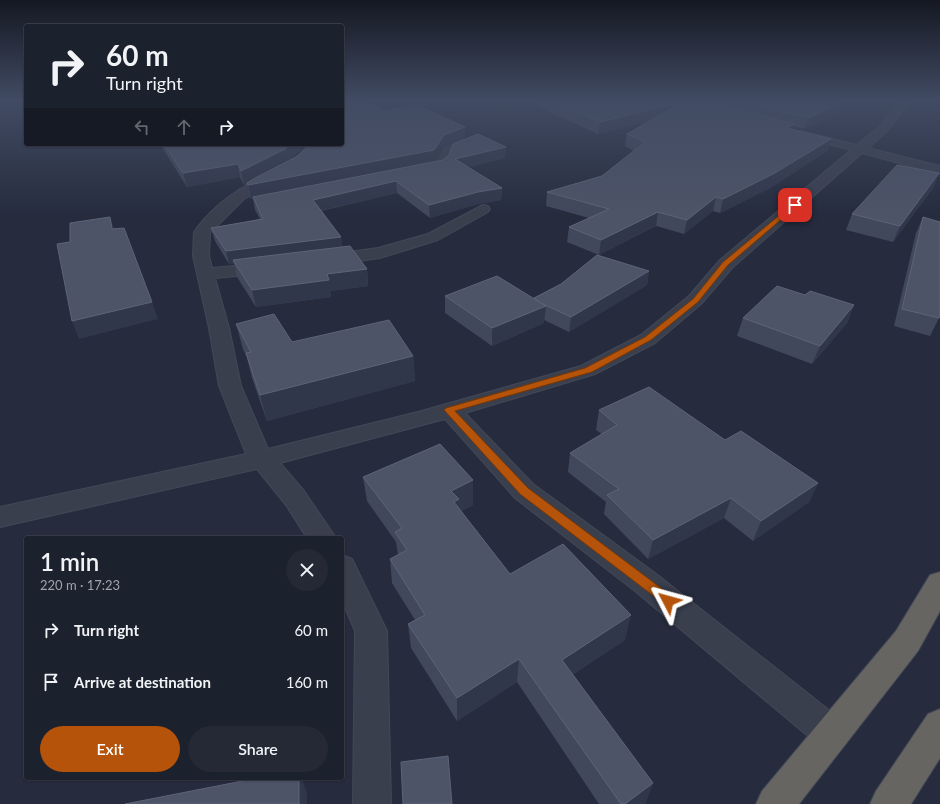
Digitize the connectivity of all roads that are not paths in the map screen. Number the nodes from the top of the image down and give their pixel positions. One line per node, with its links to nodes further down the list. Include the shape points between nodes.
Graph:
1 (819, 139): 5 (street)
2 (871, 139): 5 (street)
3 (472, 142): 7 (street, via 448,150 443,155 442,166)
4 (313, 146): 10 (street, via 309,154 284,172 244,192)
5 (858, 149): 6 (street); 14 (street, via 726,264 695,300 648,339 588,370)
6 (940, 170)
7 (409, 173)
8 (245, 206): 10 (street)
9 (483, 209): 11 (street, via 433,237 388,251)
10 (223, 211): 13 (street, via 202,232 201,256)
11 (309, 263)
12 (278, 267): 13 (street)
13 (205, 274): 15 (street, via 230,386 255,449)
14 (449, 410): 15 (street); 21 (street, via 524,491 645,582)
15 (263, 459): 16 (street); 17 (street)
16 (0, 517)
17 (321, 536)
18 (344, 571): 22 (street, via 372,632)
19 (940, 584): 21 (highway, via 907,641)
20 (940, 726): 24 (highway)
21 (832, 734): 23 (highway)
22 (372, 804)
23 (775, 804)
24 (888, 804)

